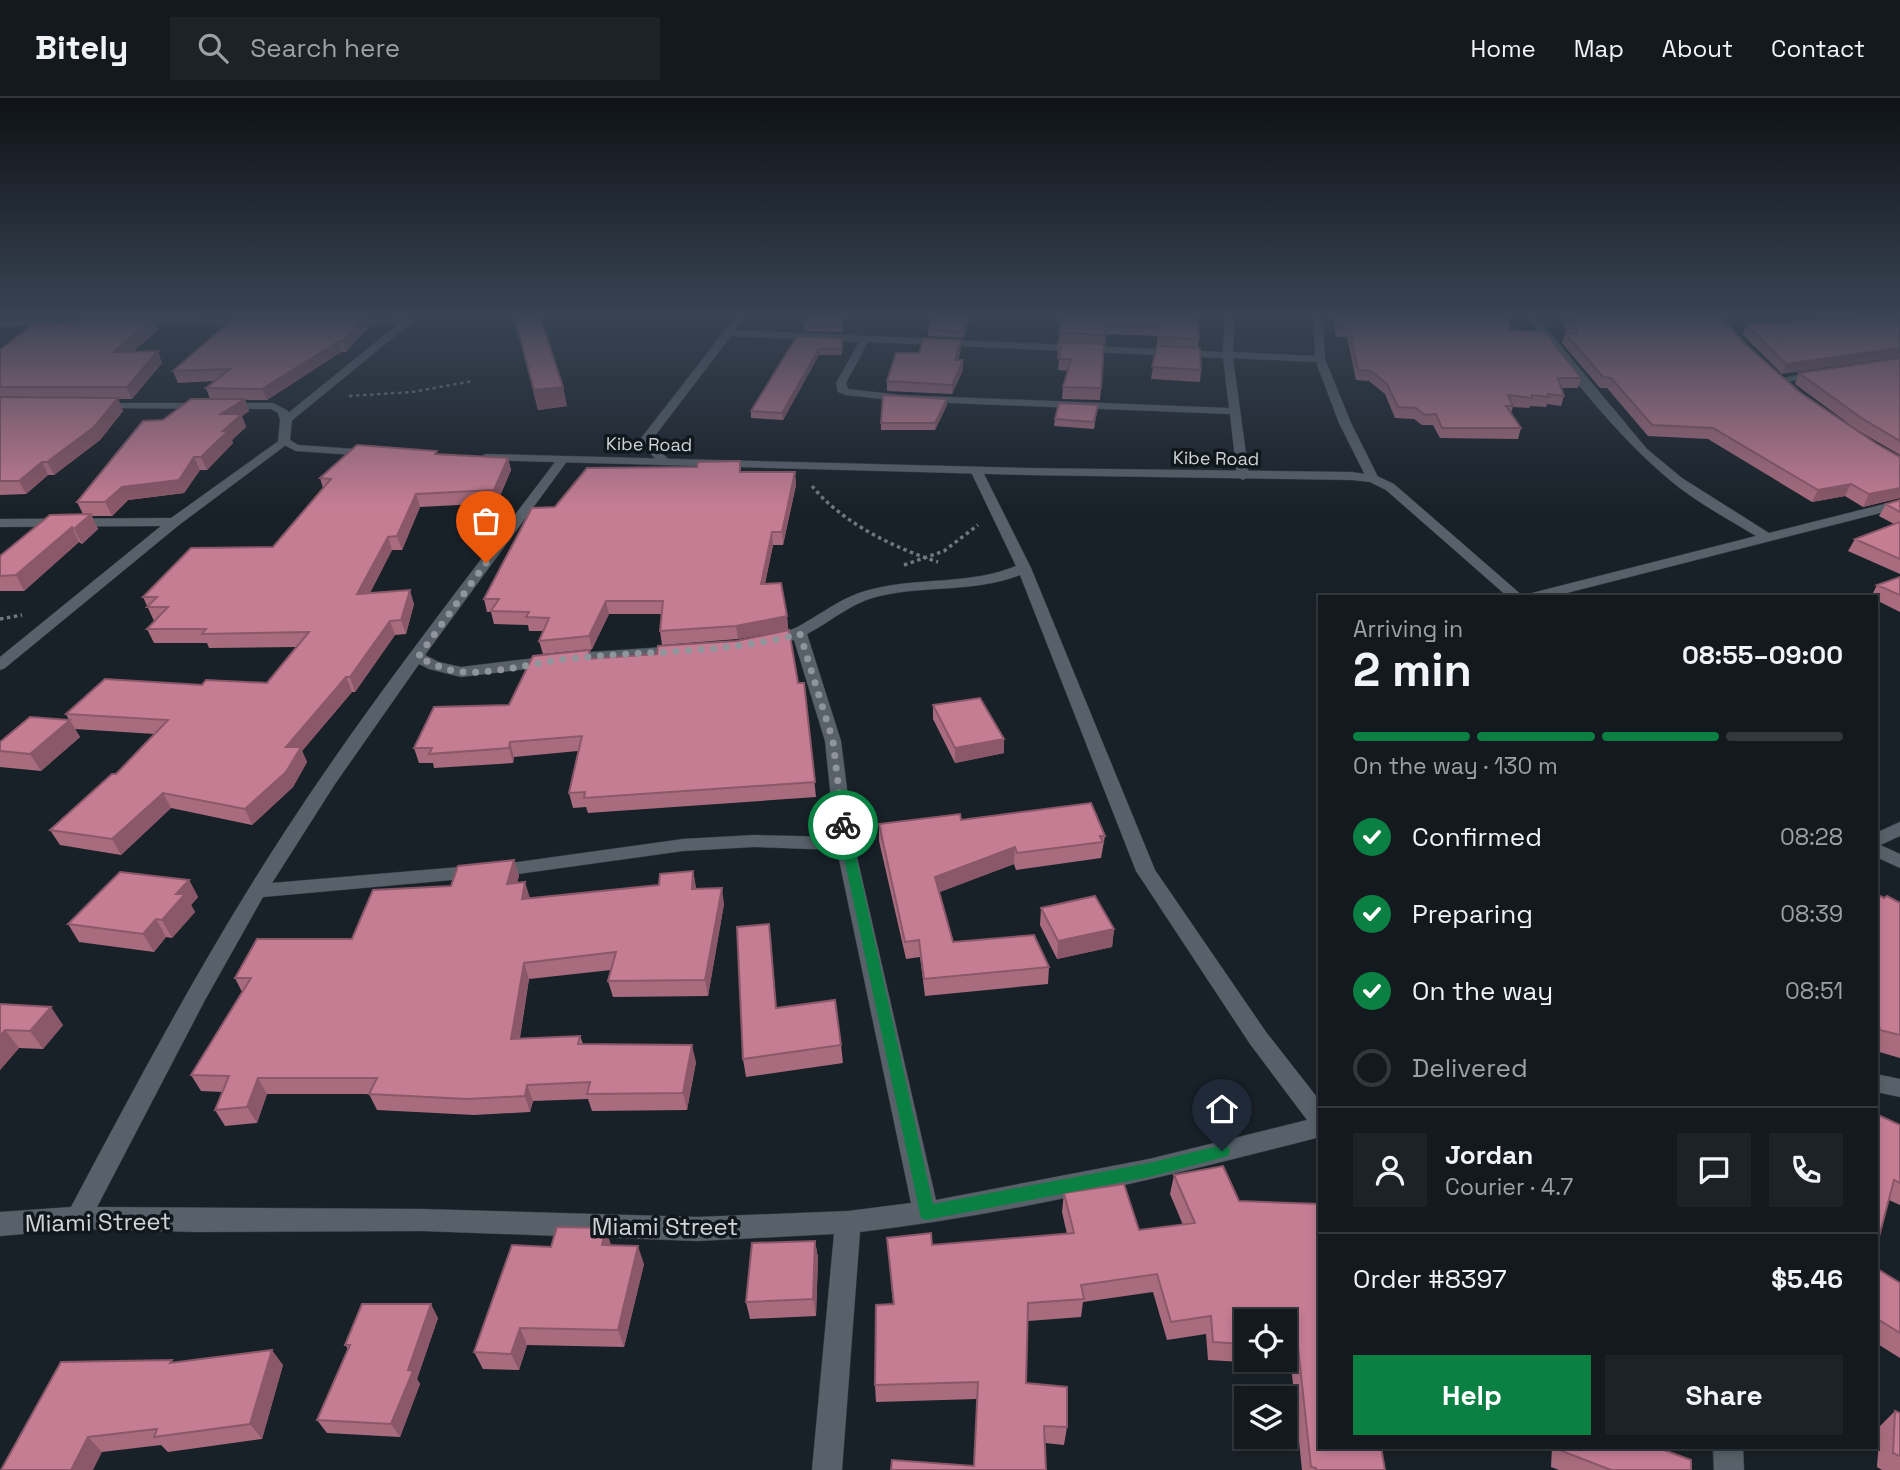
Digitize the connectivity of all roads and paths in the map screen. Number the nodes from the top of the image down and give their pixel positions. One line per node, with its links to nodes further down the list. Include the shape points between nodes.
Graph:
1 (335, 380): 10 (street)
2 (692, 380): 18 (street, via 645,441)
3 (843, 380): 12 (street, via 846,392)
4 (1231, 380): 12 (street)
5 (1328, 380): 22 (street)
6 (1584, 380): 27 (street, via 1643,452 1678,481)
7 (1781, 380): 8 (street, via 1786,384)
8 (1799, 380)
9 (472, 381): 10 (path, via 412,392)
10 (314, 397): 13 (street)
11 (86, 405): 13 (street, via 258,405 283,411)
12 (1235, 411): 21 (street)
13 (286, 420): 14 (street)
14 (284, 442): 15 (street, via 296,448); 25 (street)
15 (379, 453)
16 (479, 458): 17 (street, Kibe Road)
17 (562, 460): 18 (street, Kibe Road); 36 (street)
18 (665, 462): 19 (street, Kibe Road)
19 (811, 464): 20 (street, Kibe Road); 28 (path, via 810,479 817,495)
20 (977, 472): 21 (street, Kibe Road); 24 (street)
21 (1243, 476): 22 (street, Kibe Road)
22 (1373, 479): 31 (street, via 1399,495)
23 (1900, 504): 27 (street)
24 (994, 510): 28 (path, via 948,548); 30 (street)
25 (174, 522): 26 (street); 37 (street)
26 (0, 523)
27 (1766, 537): 32 (street)
28 (923, 558): 29 (path)
29 (942, 563)
30 (1024, 568): 33 (street, via 976,583 871,594); 46 (street, via 1146,872 1258,1038)
31 (1515, 595)
32 (1540, 595)
33 (800, 634): 34 (street); 40 (street, via 833,741)
34 (750, 645)
35 (698, 649): 36 (street, via 461,672)
36 (418, 657): 43 (street, via 328,782)
37 (0, 665)
38 (1900, 828): 39 (street)
39 (1878, 840)
40 (845, 844): 43 (street, via 754,841 683,845 506,869); 48 (street)
41 (1878, 850): 42 (street)
42 (1900, 862)
43 (258, 891): 49 (street, via 178,1028)
44 (1878, 1083): 45 (street)
45 (1900, 1088)
46 (1318, 1116)
47 (1318, 1128): 48 (street, Miami Street, via 1149,1170)
48 (926, 1213): 50 (street, Miami Street)
49 (78, 1218): 50 (street, Miami Street, via 422,1220 698,1229); 51 (street, Miami Street)
50 (848, 1222): 53 (street)
51 (0, 1224)
52 (1728, 1449): 54 (street)
53 (827, 1470)
54 (1729, 1470)

